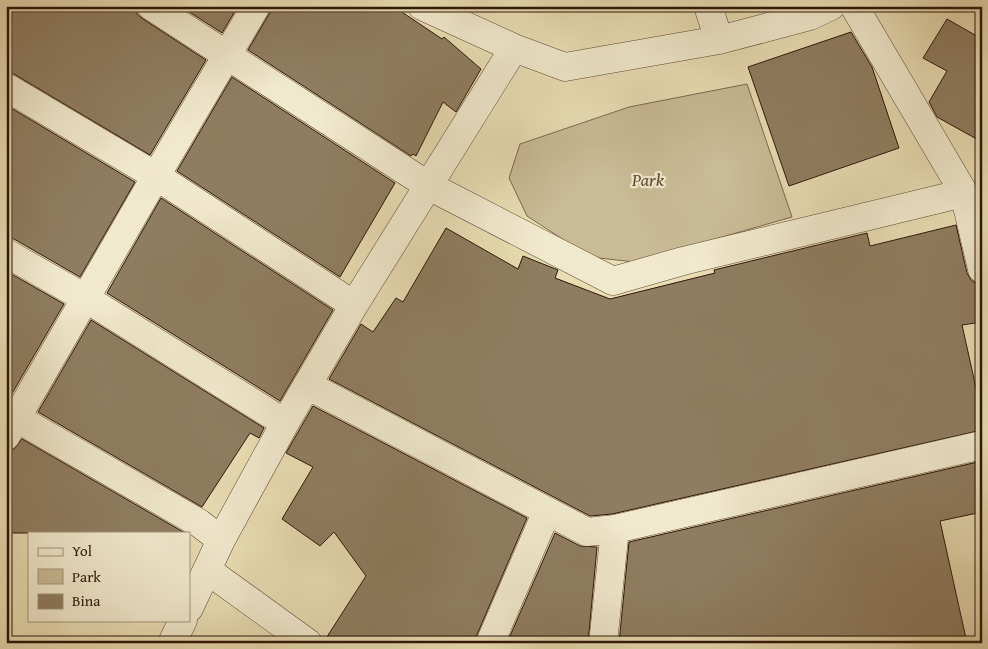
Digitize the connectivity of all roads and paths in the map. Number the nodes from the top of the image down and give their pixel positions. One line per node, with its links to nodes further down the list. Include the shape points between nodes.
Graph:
1 (151, 6): 9 (street)
2 (256, 6): 9 (street)
3 (422, 6): 8 (street)
4 (708, 6): 7 (street)
5 (830, 6): 7 (street, via 810,16)
6 (854, 6): 13 (street)
7 (719, 40): 8 (street, via 565,67)
8 (514, 48): 12 (street)
9 (227, 55): 11 (street); 12 (street)
10 (6, 86): 11 (street)
11 (156, 176): 16 (street); 17 (street)
12 (429, 186): 13 (street, via 613,281); 17 (street)
13 (964, 193): 15 (street)
14 (6, 253): 16 (street)
15 (982, 269)
16 (85, 298): 19 (street); 20 (street)
17 (354, 305): 18 (street)
18 (307, 385): 20 (street); 22 (street)
19 (10, 422): 24 (street, via 199,523)
20 (285, 423): 24 (street)
21 (982, 446): 23 (street)
22 (547, 512): 23 (street, via 587,532); 30 (street)
23 (615, 529): 31 (street)
24 (221, 540): 25 (street)
25 (207, 570): 26 (street); 29 (street)
26 (190, 606)
27 (182, 622): 28 (street)
28 (172, 643)
29 (308, 643)
30 (490, 643)
31 (603, 643)

